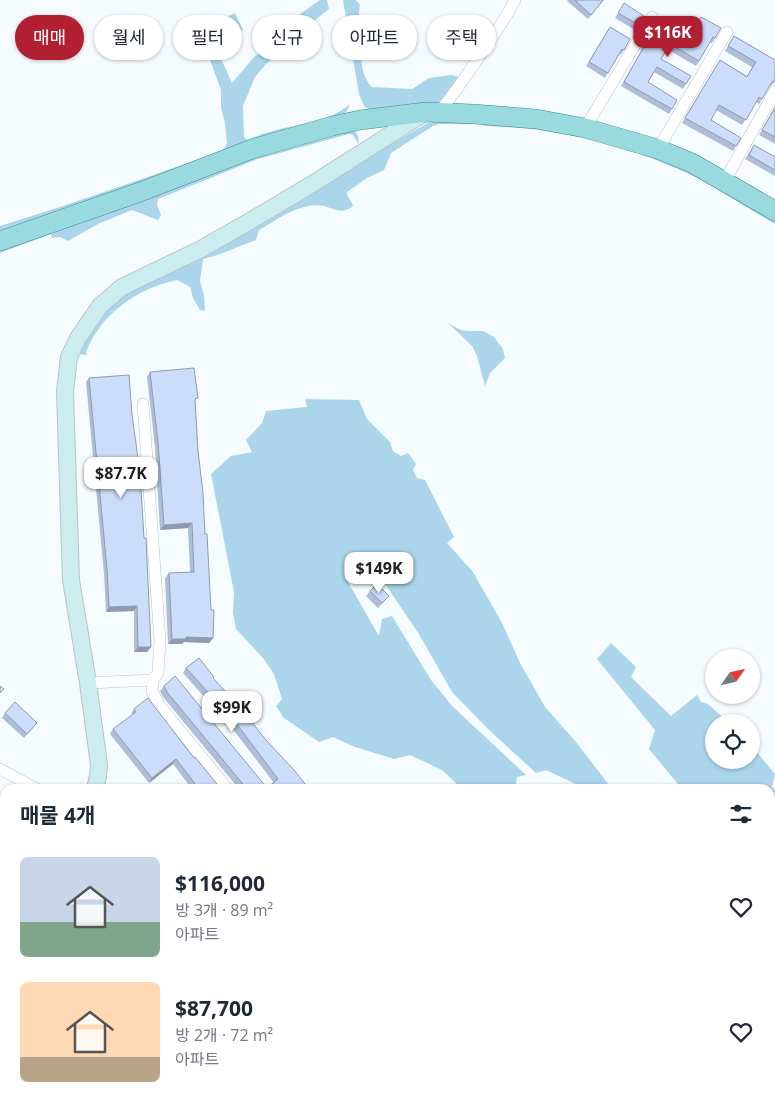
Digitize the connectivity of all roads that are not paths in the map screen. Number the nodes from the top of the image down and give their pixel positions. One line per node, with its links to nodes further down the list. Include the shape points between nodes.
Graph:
1 (515, 0): 5 (street, via 451,98)
2 (652, 17): 6 (street)
3 (727, 32): 7 (street)
4 (775, 91): 8 (street)
5 (432, 113): 6 (main road, via 536,119); 10 (main road, via 360,120 252,149); 13 (street, via 201,249 122,287 100,306 78,338 69,357 65,392 69,536 71,580)
6 (585, 128): 7 (main road)
7 (658, 149): 8 (main road, via 692,163)
8 (724, 182): 9 (main road)
9 (775, 211)
10 (0, 242)
11 (143, 404): 12 (street, via 160,641 158,673)
12 (153, 680): 13 (street); 17 (street, via 152,691 159,705)
13 (88, 683): 16 (street, via 99,765)
14 (0, 769): 15 (street)
15 (28, 784)
16 (96, 784)
17 (224, 784)

